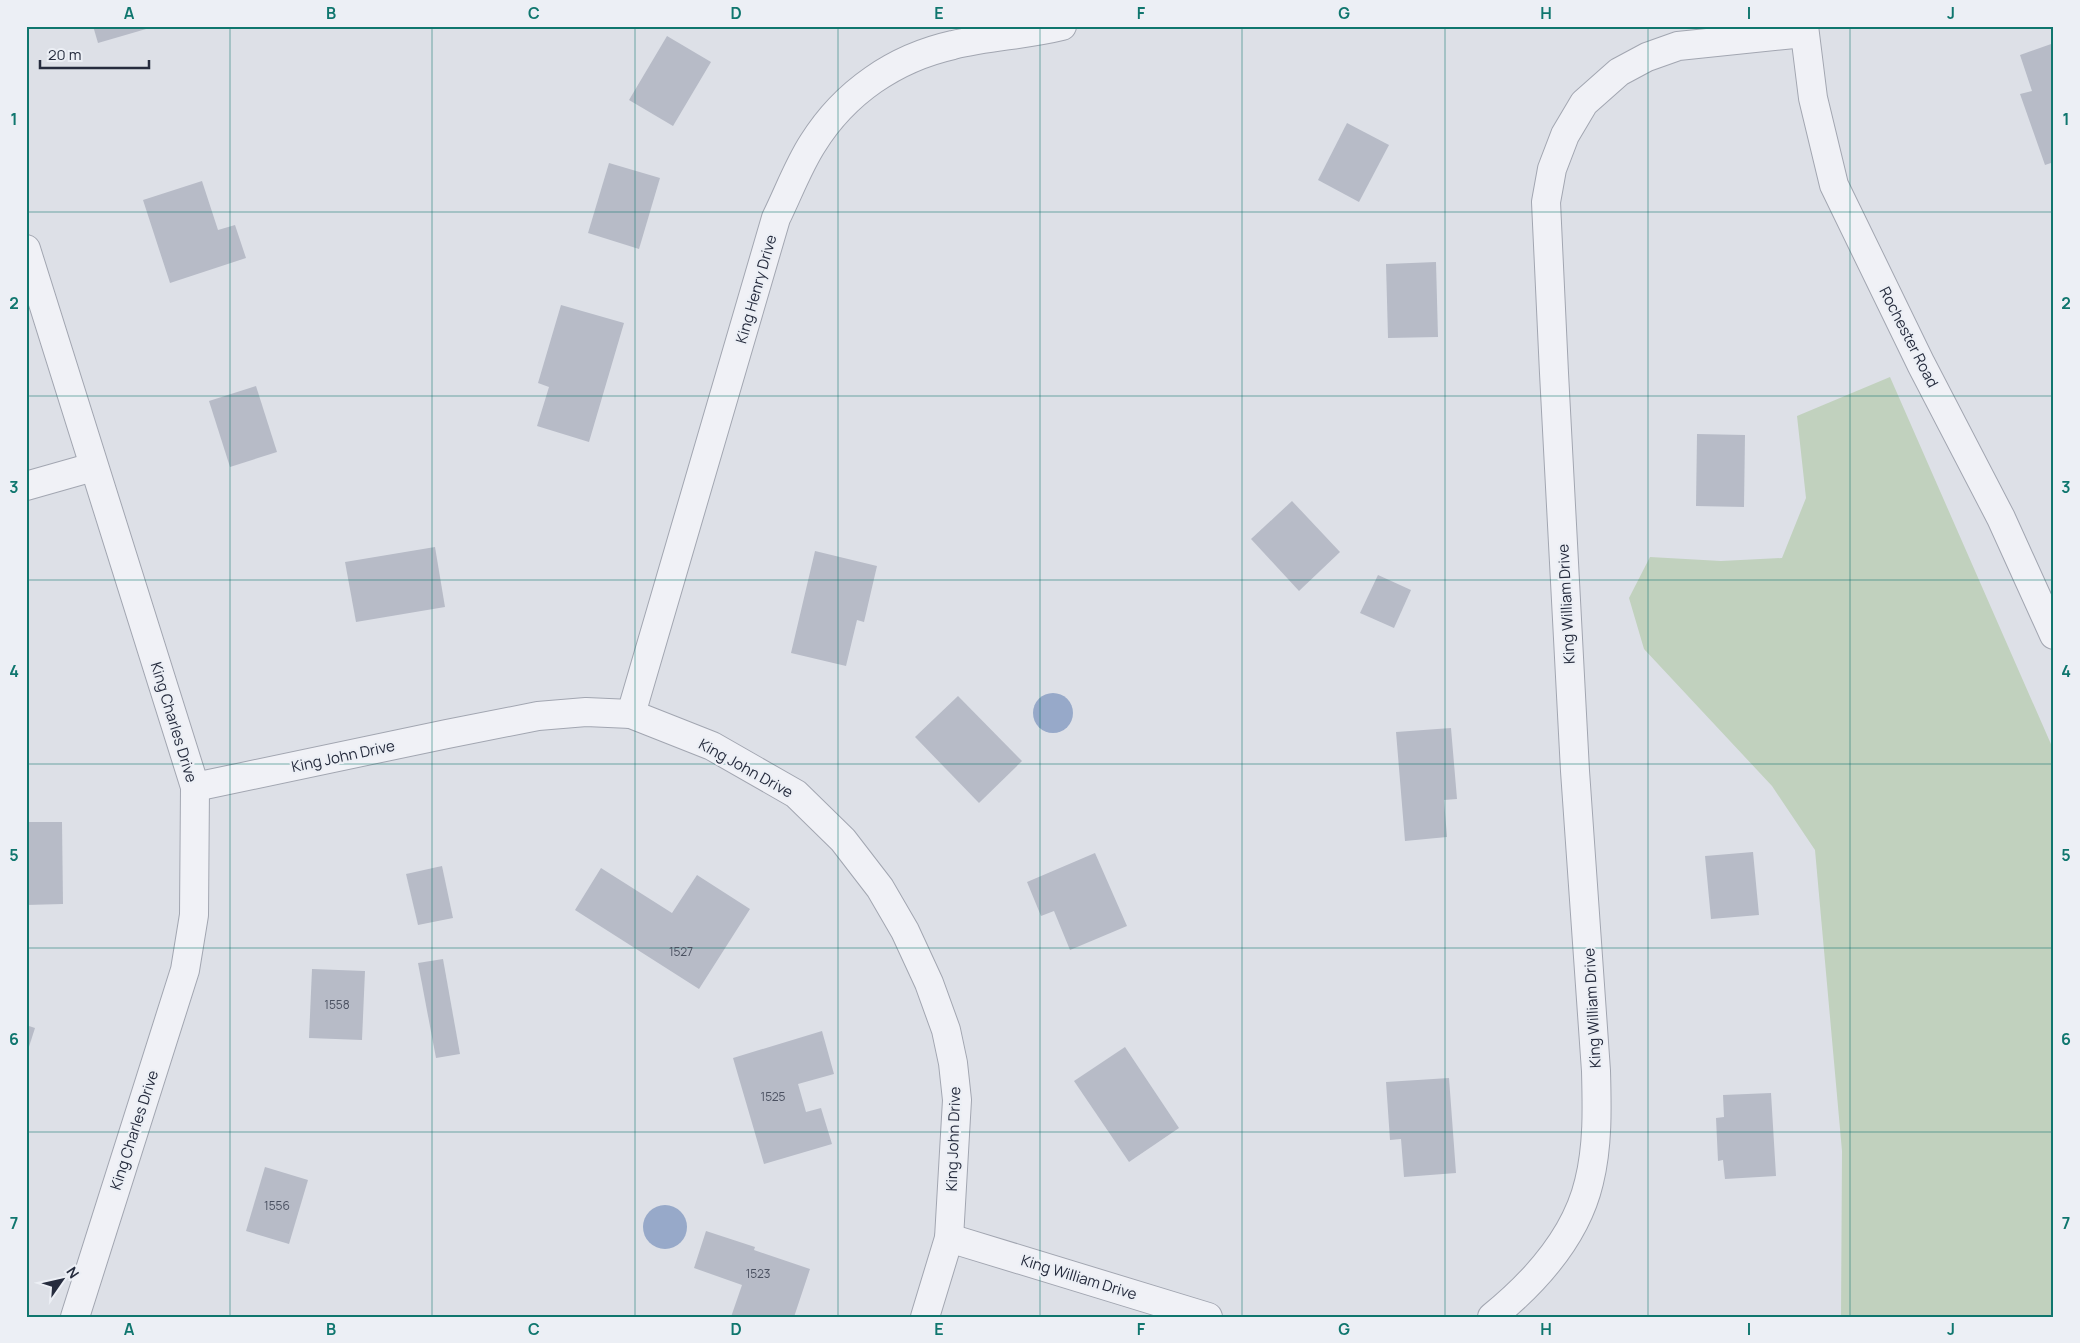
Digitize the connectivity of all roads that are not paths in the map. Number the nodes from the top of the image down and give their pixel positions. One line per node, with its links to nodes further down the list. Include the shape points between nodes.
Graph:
1 (1062, 26): 7 (street, King Henry Drive, via 955,44 924,52 891,67 837,111 812,143 776,218)
2 (1804, 30): 6 (street, Rochester Road, via 1813,98 1834,185 2001,518); 13 (street, King William Drive, via 1678,46 1626,68 1584,103 1565,135 1552,169 1546,202 1553,363 1575,771 1596,1071 1596,1120 1589,1182 1578,1212 1551,1261)
3 (26, 249): 4 (street, King Charles Drive)
4 (93, 467): 5 (street); 8 (street, King Charles Drive)
5 (26, 486)
6 (2054, 635)
7 (631, 714): 8 (street, King John Drive, via 586,712 538,716); 9 (street, King John Drive, via 712,746 796,794 843,840 880,888 905,931 929,983 946,1030 953,1063 957,1100)
8 (195, 787): 10 (street, King Charles Drive, via 194,915 185,970)
9 (950, 1238): 11 (street, King John Drive); 12 (street, King William Drive)
10 (75, 1317)
11 (925, 1317)
12 (1208, 1317)
13 (1492, 1317)

